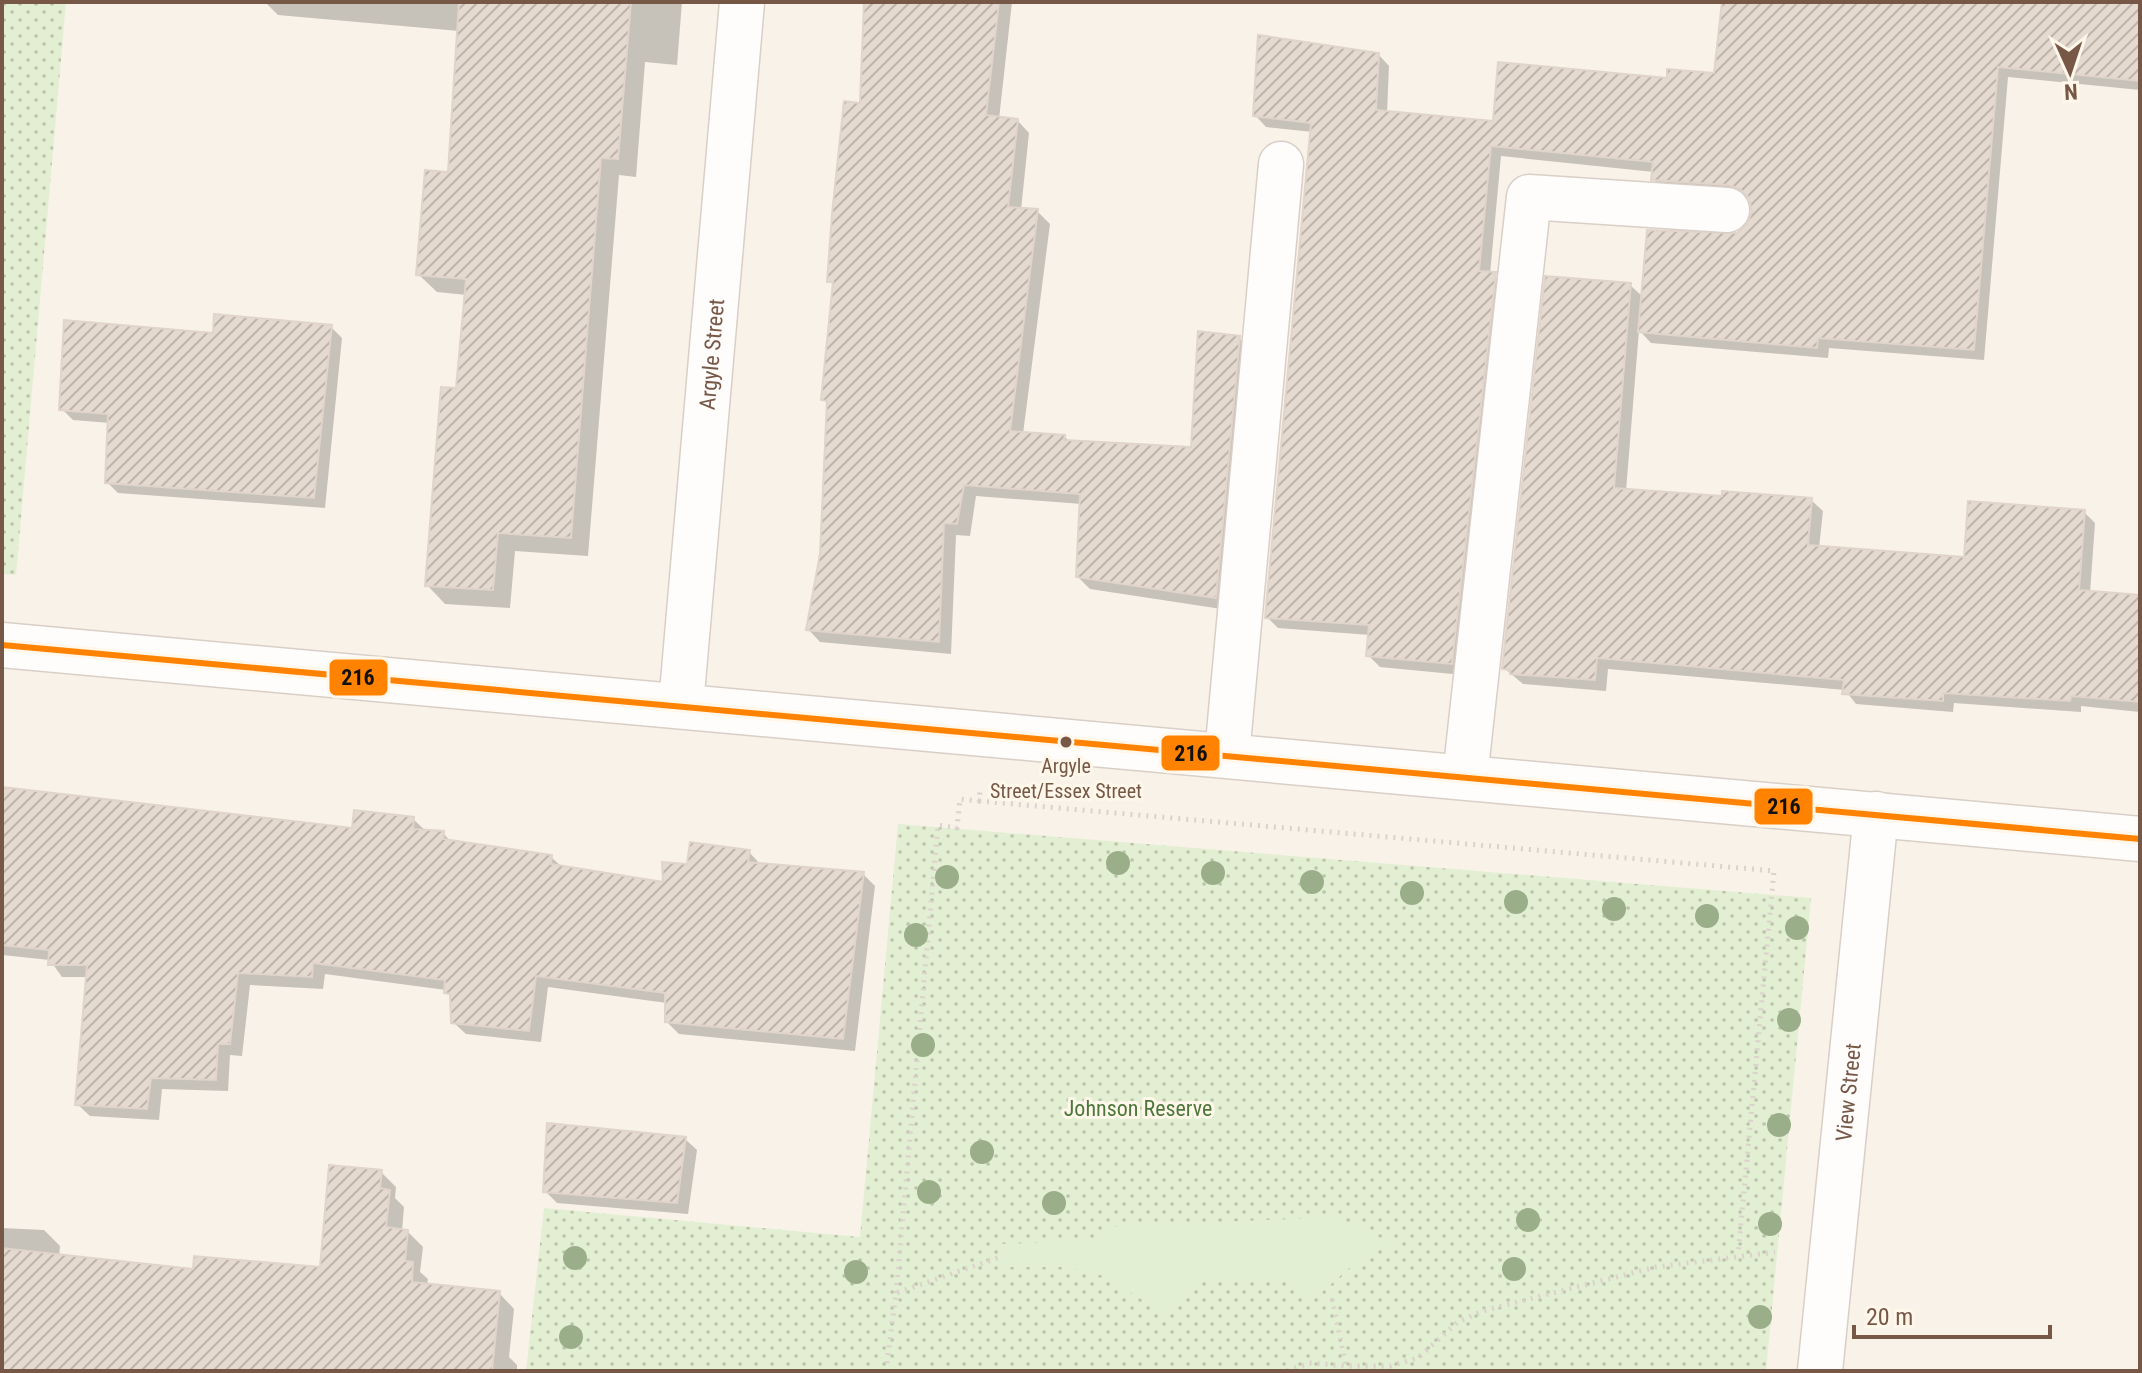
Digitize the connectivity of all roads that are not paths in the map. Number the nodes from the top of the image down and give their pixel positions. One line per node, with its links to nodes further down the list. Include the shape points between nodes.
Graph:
1 (742, 2): 5 (street, Argyle Street)
2 (1281, 164): 6 (street)
3 (1727, 210): 7 (street, via 1529,197)
4 (2, 645): 5 (street)
5 (681, 705): 6 (street)
6 (1227, 755): 7 (street)
7 (1465, 777): 8 (street)
8 (1876, 814): 9 (street); 10 (street, View Street)
9 (2140, 839)
10 (1820, 1371)

